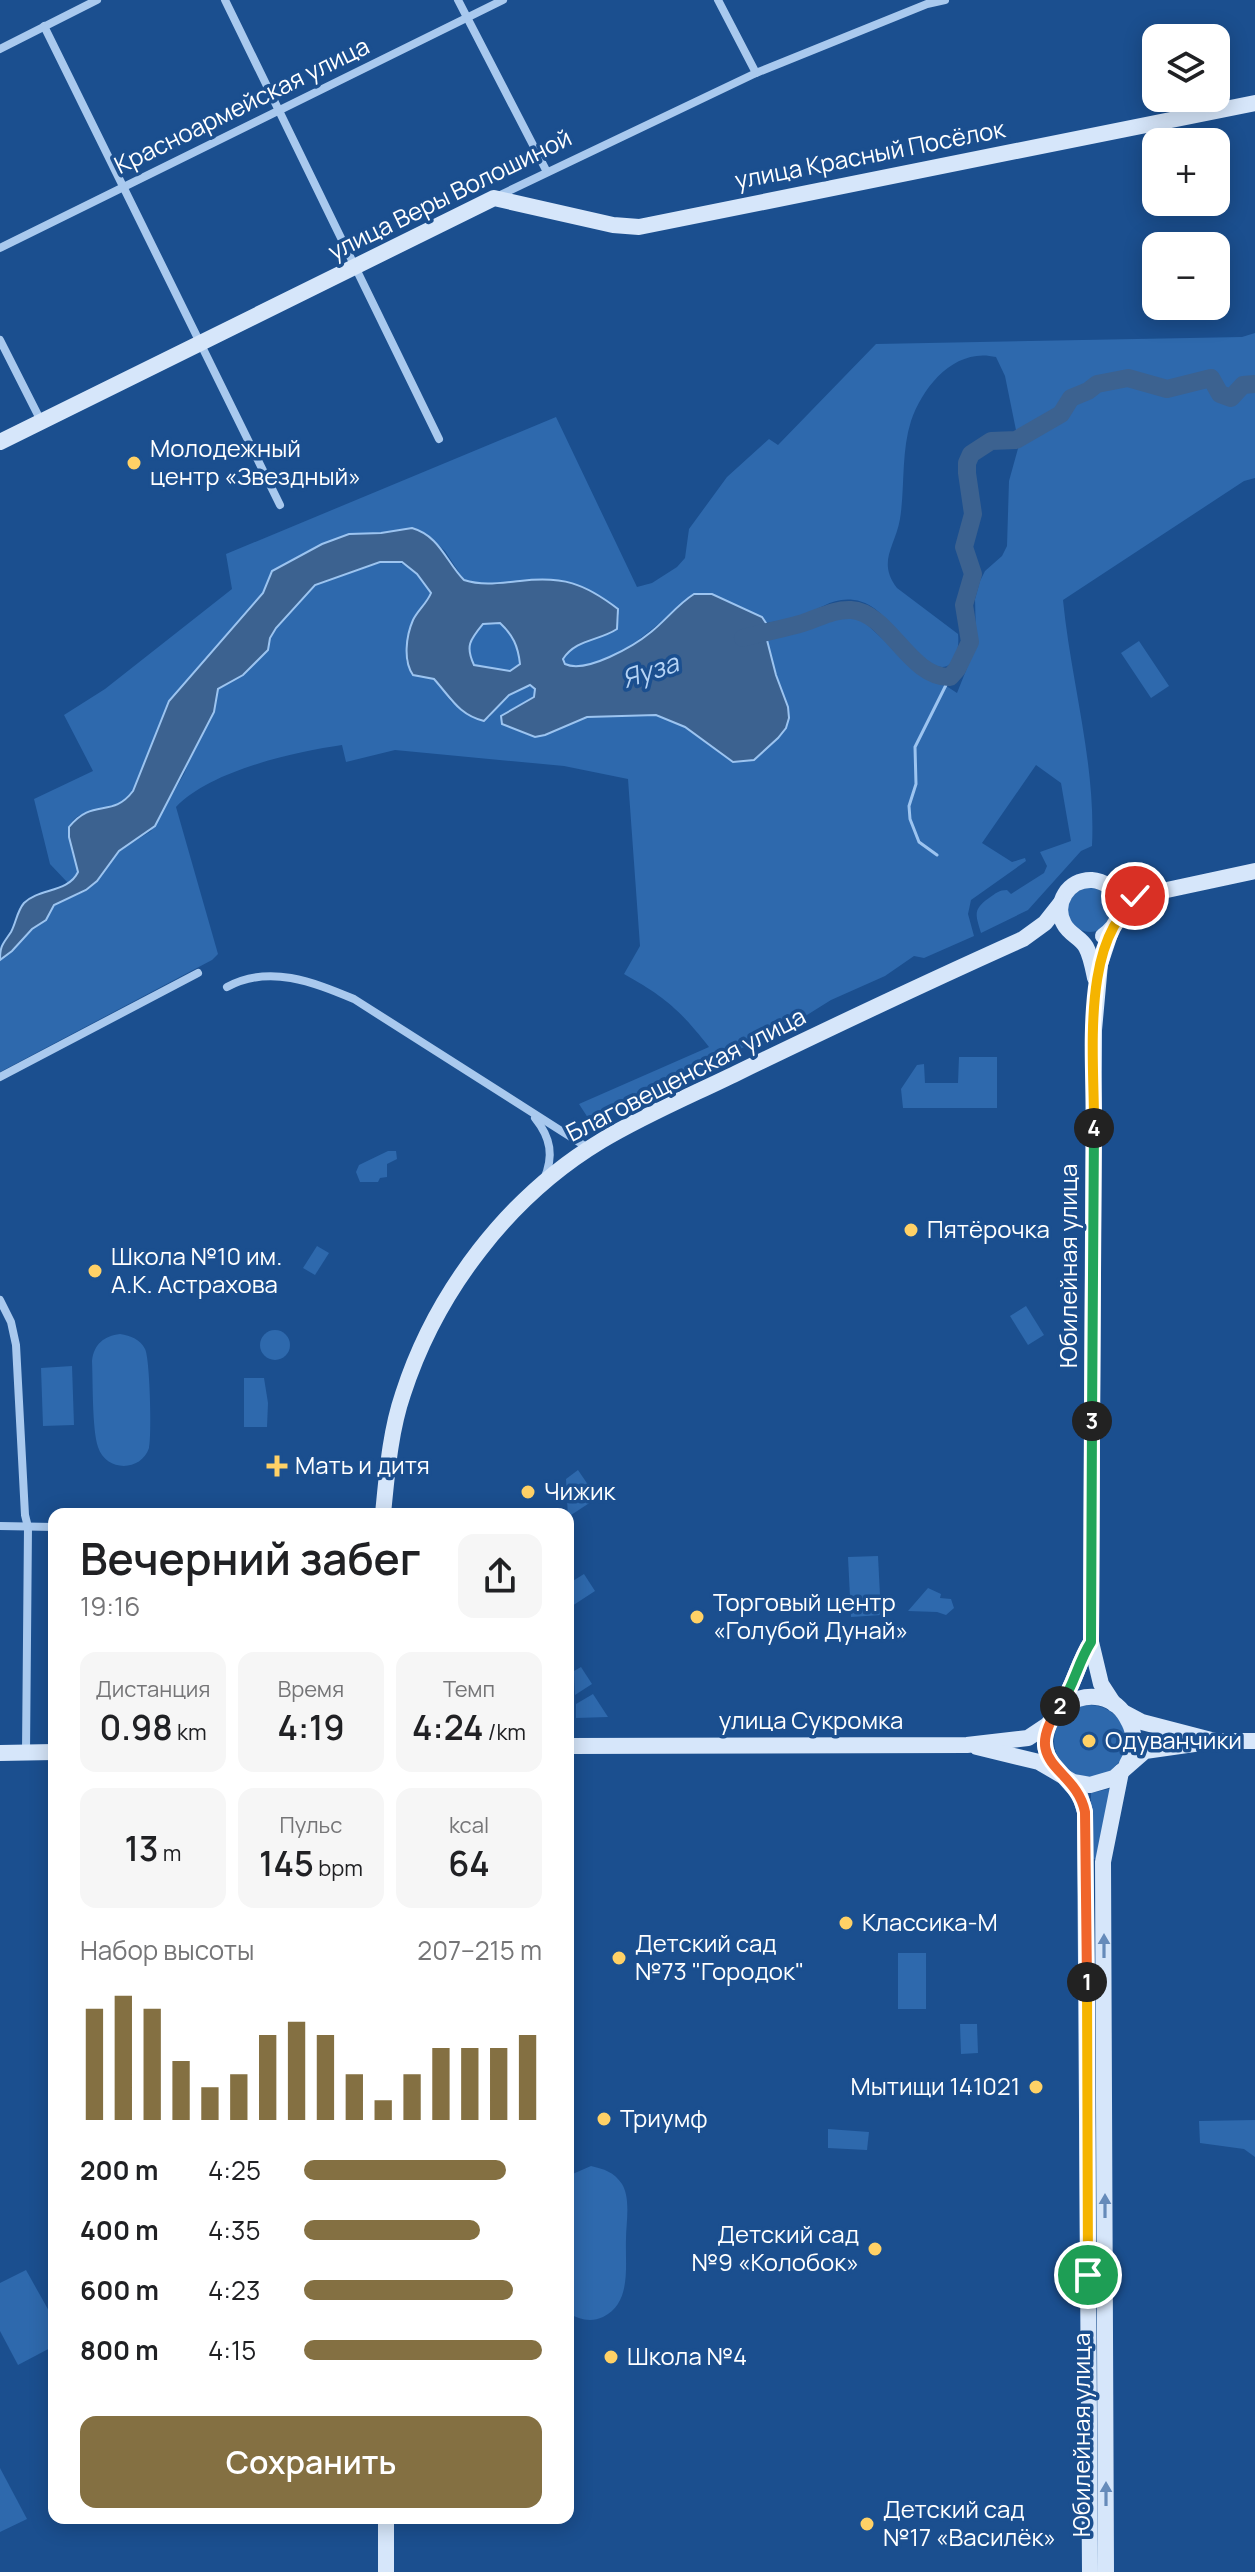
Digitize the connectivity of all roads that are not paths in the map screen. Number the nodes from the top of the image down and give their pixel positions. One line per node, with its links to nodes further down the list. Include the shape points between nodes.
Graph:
1 (97, 0): 8 (street)
2 (225, 0): 12 (street)
3 (458, 0): 7 (street)
4 (503, 0): 7 (street, Красноармейская улица)
5 (718, 0): 10 (street)
6 (945, 0): 10 (street, улица Веры Волошиной)
7 (467, 17): 12 (street, Красноармейская улица); 13 (street)
8 (44, 26): 9 (street); 14 (street)
9 (0, 49)
10 (756, 73): 13 (street, улица Веры Волошиной)
11 (1255, 103): 15 (street, улица Красный Посёлок, via 639,227)
12 (278, 109): 14 (street, Красноармейская улица); 17 (street)
13 (547, 172): 15 (street, улица Веры Волошиной)
14 (125, 187): 16 (street, Красноармейская улица); 19 (street)
15 (494, 198): 17 (street, улица Веры Волошиной)
16 (0, 248)
17 (356, 268): 19 (street, улица Веры Волошиной); 21 (street)
18 (0, 340): 20 (street)
19 (199, 343): 20 (street, улица Веры Волошиной); 23 (street)
20 (41, 421): 22 (street, улица Веры Волошиной)
21 (439, 439)
22 (0, 442)
23 (280, 505)
24 (1255, 871): 26 (street)
25 (1112, 890): 26 (street); 27 (street, via 1096,880 1081,881); 28 (street, via 1119,905)
26 (1143, 896): 28 (street)
27 (1060, 904): 29 (street, via 1063,922); 30 (street)
28 (1114, 926): 29 (street, via 1094,939); 32 (street, Юбилейная улица)
29 (1075, 936): 30 (street, via 1048,933); 32 (street, Юбилейная улица, via 1087,949)
30 (1023, 939): 36 (street, Благовещенская улица, via 840,1022)
31 (198, 973): 34 (street)
32 (1097, 986): 43 (street, Юбилейная улица)
33 (227, 987): 35 (street, via 266,975 331,989)
34 (0, 1077)
35 (526, 1109): 36 (street); 37 (street, via 543,1128 551,1149)
36 (589, 1149): 37 (street, Благовещенская улица)
37 (541, 1186): 39 (street, Благовещенская улица, via 471,1262 429,1328 402,1396)
38 (0, 1300): 41 (street, via 16,1345)
39 (384, 1508)
40 (0, 1526): 41 (street)
41 (28, 1527): 42 (street); 52 (street)
42 (48, 1527)
43 (1091, 1642): 44 (street, Юбилейная улица, via 1101,1684); 45 (street, Юбилейная улица)
44 (1118, 1707): 45 (street, via 1098,1697 1081,1697); 46 (street, via 1142,1722); 53 (street, via 1131,1724 1134,1741)
45 (1053, 1717): 48 (street, улица Сукромка, via 1028,1738); 54 (street, via 1046,1750)
46 (1215, 1741): 47 (street); 53 (street, via 1154,1748)
47 (1255, 1741)
48 (967, 1745): 49 (street, улица Сукромка); 54 (street, via 1039,1762)
49 (574, 1746)
50 (48, 1752): 52 (street)
51 (0, 1753): 52 (street)
52 (26, 1753)
53 (1124, 1769): 54 (street, via 1107,1782 1090,1785); 58 (street, Юбилейная улица, one-way to 53, via 1103,1862)
54 (1062, 1775): 57 (street, Юбилейная улица, via 1083,1803 1085,1824)
55 (386, 2524): 56 (street)
56 (386, 2572)
57 (1090, 2572)
58 (1106, 2572)

